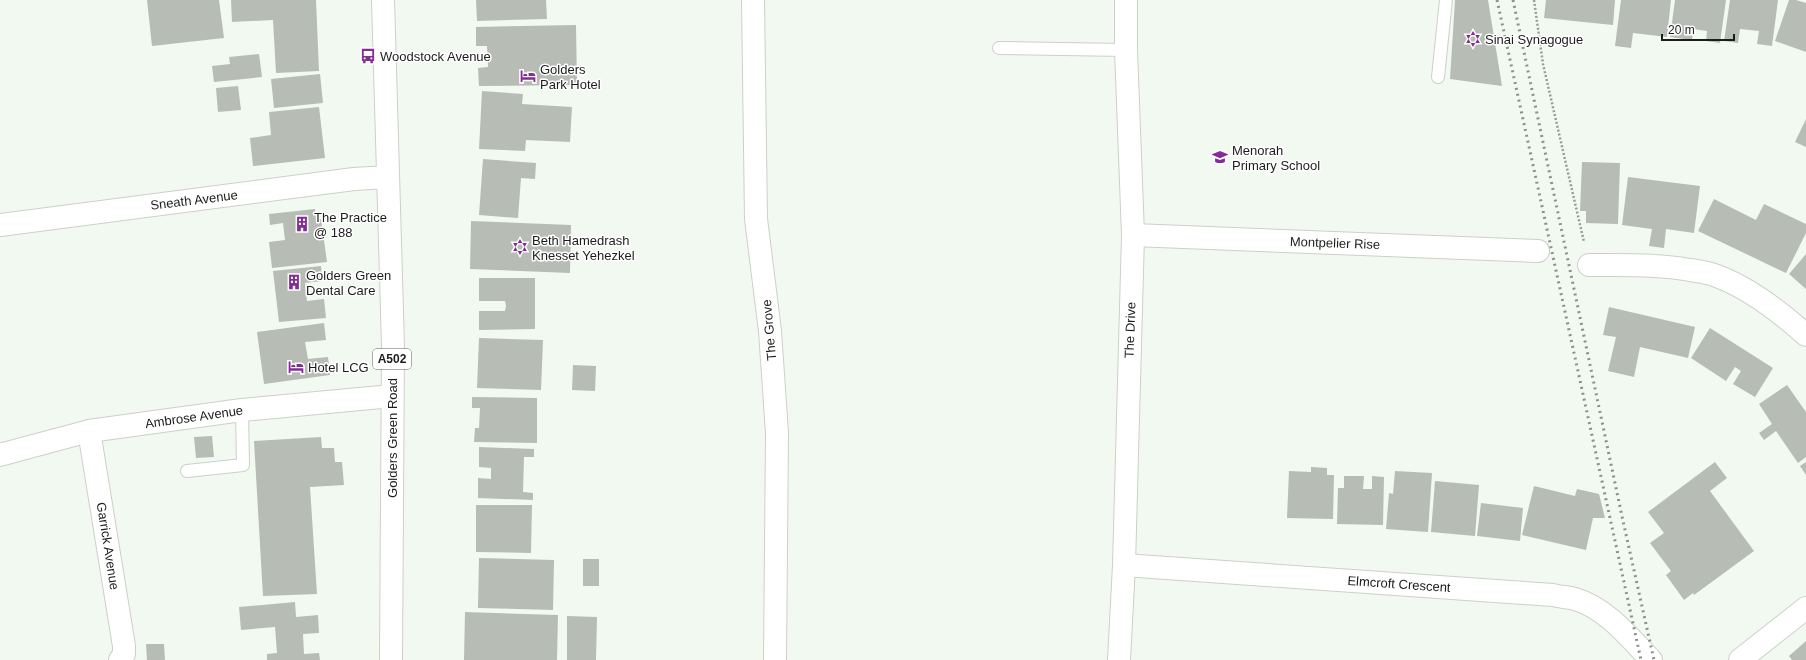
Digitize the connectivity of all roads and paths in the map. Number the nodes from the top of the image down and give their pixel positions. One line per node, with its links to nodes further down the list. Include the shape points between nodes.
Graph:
1 (383, 0): 9 (street, Golders Green Road / A502)
2 (754, 0): 25 (street, The Grove, via 756,219 770,331 777,433)
3 (1126, 0): 7 (street, The Drive)
4 (1446, 0): 8 (lane)
5 (1534, 0): 11 (path, via 1543,64)
6 (999, 48): 7 (lane)
7 (1126, 50): 12 (street, The Drive)
8 (1438, 77)
9 (388, 177): 10 (street, Sneath Avenue, via 354,179); 16 (street, Golders Green Road / A502)
10 (0, 225)
11 (1583, 234)
12 (1133, 235): 13 (street, Montpelier Rise); 21 (street, The Drive)
13 (1538, 251)
14 (1589, 265): 15 (street, via 1674,267 1711,274 1745,290 1781,313)
15 (1806, 335)
16 (392, 396): 17 (street, Ambrose Avenue); 24 (street, Golders Green Road / A502)
17 (242, 410): 18 (street, Ambrose Avenue); 20 (lane, via 243,465)
18 (89, 431): 19 (street, Ambrose Avenue); 23 (street, Garrick Avenue, via 124,646 124,654)
19 (0, 455)
20 (187, 471)
21 (1124, 565): 26 (street, The Drive); 27 (street, Elmcroft Crescent, via 1553,595 1593,607 1623,631)
22 (1806, 608): 28 (street)
23 (120, 660)
24 (391, 660)
25 (775, 660)
26 (1120, 660)
27 (1651, 660)
28 (1740, 660)

